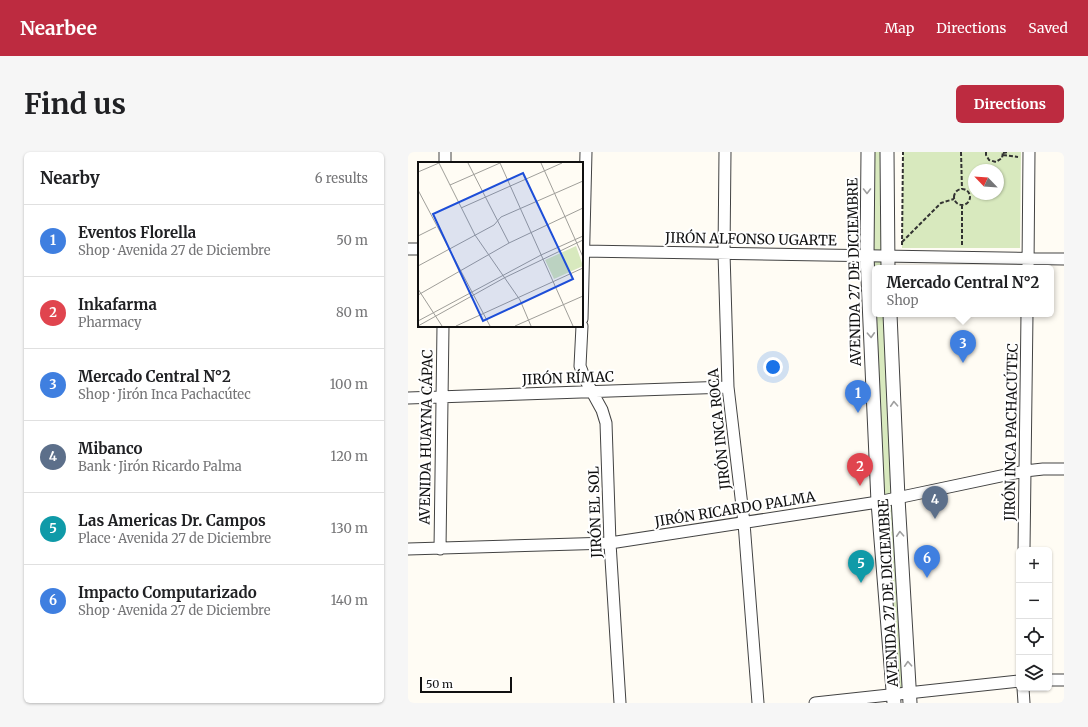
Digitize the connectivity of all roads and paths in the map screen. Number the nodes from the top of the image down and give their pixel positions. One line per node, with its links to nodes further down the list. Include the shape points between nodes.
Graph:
1 (586, 152): 17 (street)
2 (725, 152): 18 (street, JIRÓN INCA ROCA)
3 (868, 152): 19 (street, AVENIDA 27 DE DICIEMBRE, one-way to 19)
4 (887, 152): 21 (street)
5 (903, 152): 14 (path)
6 (961, 152): 11 (path)
7 (986, 152): 9 (path, via 987,158 993,162 998,162)
8 (1008, 152): 9 (path)
9 (1003, 153): 10 (path)
10 (1025, 155): 22 (street)
11 (962, 189): 12 (path, via 956,192); 13 (path, via 967,191 970,197 967,203)
12 (954, 199): 13 (path); 14 (path, via 941,203)
13 (962, 205): 16 (path)
14 (902, 242): 15 (path)
15 (902, 247)
16 (962, 247)
17 (583, 251): 18 (street, JIRÓN ALFONSO UGARTE)
18 (724, 253): 19 (street, JIRÓN ALFONSO UGARTE); 27 (street, JIRÓN INCA ROCA)
19 (867, 256): 21 (street, JIRÓN ALFONSO UGARTE); 34 (street, AVENIDA 27 DE DICIEMBRE, one-way to 34)
20 (1064, 259): 22 (street, JIRÓN ALFONSO UGARTE)
21 (887, 262): 22 (street, JIRÓN ALFONSO UGARTE)
22 (1028, 264)
23 (890, 317): 33 (street, AVENIDA 27 DE DICIEMBRE, one-way to 23)
24 (1027, 317): 32 (street, JIRÓN INCA PACHACÚTEC)
25 (443, 327): 29 (street, AVENIDA HUAYNA CÁPAC)
26 (582, 327): 28 (street, JIRÓN EL SOL, via 580,366)
27 (728, 387): 28 (street, JIRÓN RÍMAC); 35 (street, JIRÓN INCA ROCA)
28 (592, 392): 29 (street, JIRÓN RÍMAC); 36 (street, JIRÓN EL SOL, via 606,423)
29 (442, 397): 30 (street, JIRÓN RÍMAC); 39 (street, AVENIDA HUAYNA CÁPAC)
30 (408, 398)
31 (1064, 469): 32 (street, JIRÓN RICARDO PALMA)
32 (1025, 471): 33 (street, JIRÓN RICARDO PALMA); 37 (street, JIRÓN INCA PACHACÚTEC)
33 (898, 498): 34 (street, JIRÓN RICARDO PALMA); 44 (street, AVENIDA 27 DE DICIEMBRE, one-way to 33)
34 (878, 502): 35 (street, JIRÓN RICARDO PALMA); 45 (street, AVENIDA 27 DE DICIEMBRE)
35 (744, 523): 36 (street, JIRÓN RICARDO PALMA); 47 (street, JIRÓN INCA ROCA)
36 (610, 543): 39 (street, JIRÓN RICARDO PALMA); 46 (street, JIRÓN EL SOL)
37 (1024, 547)
38 (408, 549): 39 (street, JIRÓN RICARDO PALMA)
39 (440, 549)
40 (1052, 680): 41 (street)
41 (1064, 680)
42 (1016, 681): 44 (street)
43 (1023, 691): 49 (street)
44 (910, 698): 45 (street)
45 (893, 699): 48 (street)
46 (620, 703)
47 (758, 703)
48 (815, 703)
49 (1024, 703)

